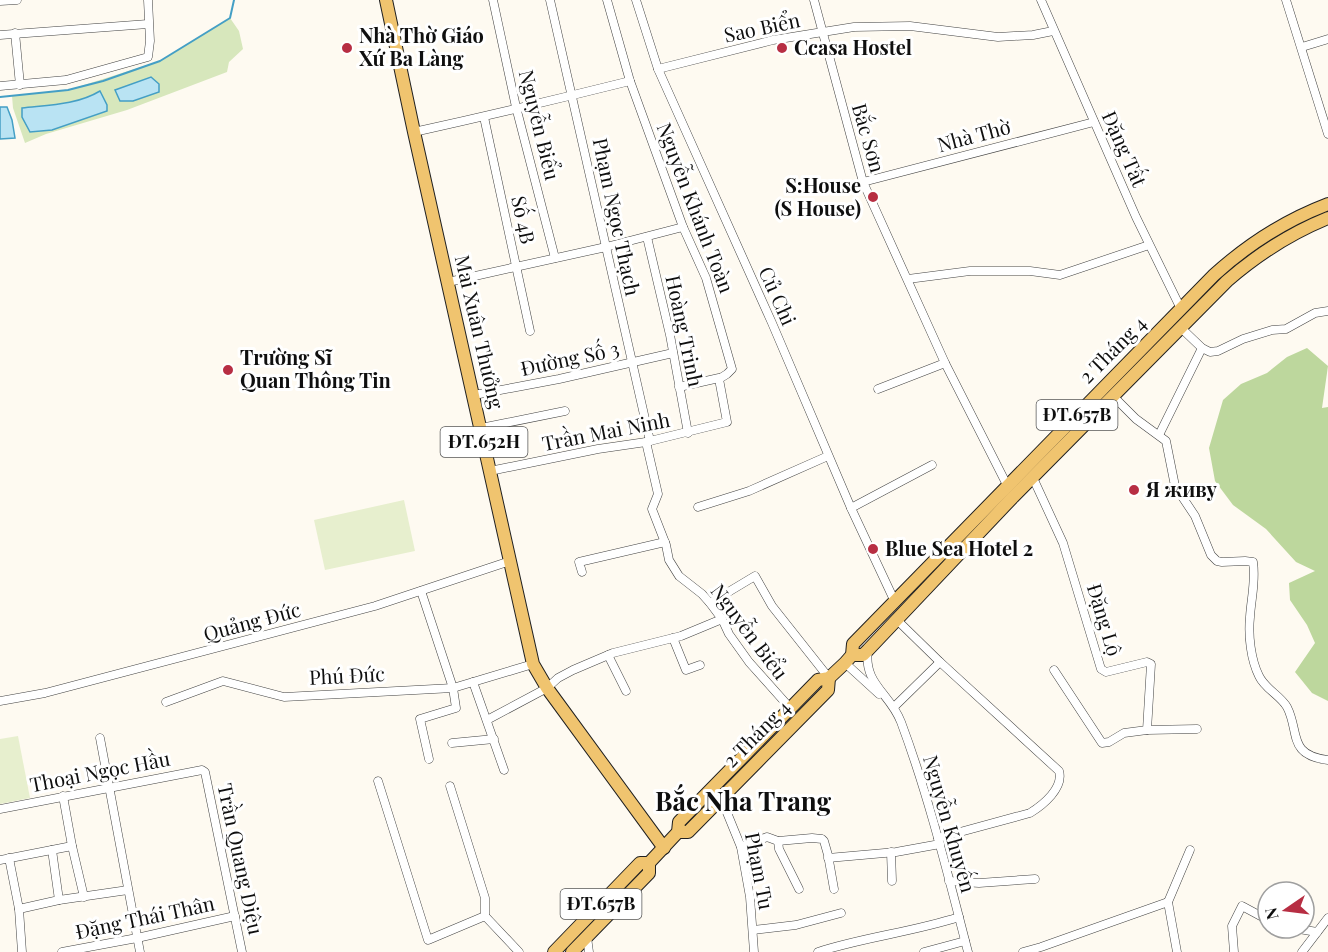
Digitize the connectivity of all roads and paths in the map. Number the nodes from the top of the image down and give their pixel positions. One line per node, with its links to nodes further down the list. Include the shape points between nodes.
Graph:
1 (16, 0): 11 (street)
2 (148, 0): 12 (street)
3 (386, 0): 27 (main road, Mai Xuân Thưởng / ĐT.652H)
4 (493, 0): 24 (street, Nguyễn Biểu)
5 (549, 0): 23 (street, Phạm Ngọc Thạch)
6 (607, 0): 20 (street, Nguyễn Khánh Toàn)
7 (636, 0): 19 (street, Củ Chi)
8 (814, 0): 15 (street, Bắc Sơn)
9 (1041, 0): 13 (street, Đặng Tất)
10 (1286, 0): 18 (street)
11 (0, 1)
12 (148, 24): 14 (street); 21 (street, via 148,57 66,80)
13 (1053, 31): 15 (street, Sao Biển, via 998,37 894,25); 26 (street, Đặng Tất)
14 (15, 33): 16 (street); 21 (street)
15 (822, 33): 19 (street, Sao Biển, via 773,40); 29 (street, Bắc Sơn)
16 (0, 35)
17 (1328, 39): 18 (street)
18 (1302, 46): 28 (street)
19 (658, 69): 58 (street, Củ Chi)
20 (630, 81): 23 (street); 32 (street, Nguyễn Khánh Toàn)
21 (20, 85): 22 (street)
22 (0, 86)
23 (572, 95): 24 (street); 35 (street, Phạm Ngọc Thạch)
24 (516, 107): 25 (street); 36 (street, Nguyễn Biểu)
25 (484, 117): 27 (street); 37 (street, Số 4B)
26 (1094, 122): 29 (street, Nhà Thờ); 34 (street, Đặng Tất)
27 (414, 132): 39 (main road, Mai Xuân Thưởng / ĐT.652H)
28 (1328, 134)
29 (862, 182): 38 (street, Bắc Sơn)
30 (1328, 204): 41 (main road, 2 Tháng 4 / ĐT.657B, via 1274,230 1241,253 1214,276)
31 (1328, 218): 41 (main road, 2 Tháng 4 / ĐT.657B, via 1250,261)
32 (683, 227): 33 (street); 48 (street, Nguyễn Khánh Toàn, via 702,267 731,363 730,372)
33 (646, 237): 35 (street); 45 (street, Hoàng Trinh)
34 (1149, 244): 38 (street, via 1060,275 970,271); 41 (street, Đặng Tất)
35 (606, 247): 36 (street); 46 (street, Phạm Ngọc Thạch)
36 (555, 258): 37 (street)
37 (516, 267): 39 (street); 43 (street, Số 4B)
38 (908, 279): 47 (street, Bắc Sơn)
39 (448, 282): 51 (main road, Mai Xuân Thưởng / ĐT.652H)
40 (1328, 311): 44 (street, via 1218,351)
41 (1185, 313): 42 (main road, 2 Tháng 4 / ĐT.657B); 62 (main road, 2 Tháng 4 / ĐT.657B)
42 (1181, 328): 44 (street); 52 (main road, 2 Tháng 4 / ĐT.657B)
43 (530, 331)
44 (1202, 348): 56 (street)
45 (673, 353): 46 (street, Đường Số 3); 49 (street, Hoàng Trinh)
46 (631, 362): 51 (street, Đường Số 3); 57 (street, Phạm Ngọc Thạch)
47 (945, 363): 50 (street); 62 (street, Bắc Sơn)
48 (719, 378): 49 (street); 55 (street, Trần Mai Ninh, via 728,422)
49 (678, 387): 55 (street, Hoàng Trinh)
50 (878, 389)
51 (474, 395): 54 (main road, Mai Xuân Thưởng / ĐT.652H)
52 (1113, 396): 56 (street); 61 (main road, 2 Tháng 4 / ĐT.657B)
53 (565, 411): 54 (street)
54 (481, 428): 60 (main road, Mai Xuân Thưởng / ĐT.652H)
55 (688, 433): 57 (street, Trần Mai Ninh)
56 (1159, 435): 98 (street, via 1169,450 1175,486 1195,516 1211,555 1222,562 1253,562 1250,623 1258,674 1288,708 1303,750)
57 (648, 442): 60 (street, Trần Mai Ninh); 66 (street, Nguyễn Biểu, via 658,494 652,509)
58 (828, 456): 64 (street, via 749,491); 65 (street, Củ Chi)
59 (932, 465): 65 (street)
60 (490, 471): 67 (main road, Mai Xuân Thưởng / ĐT.652H)
61 (1033, 478): 63 (main road, 2 Tháng 4 / ĐT.657B); 93 (street, Đặng Lộ, via 1064,543 1101,669 1106,672 1151,664)
62 (1007, 485): 63 (main road); 70 (main road, 2 Tháng 4 / ĐT.657B)
63 (1013, 497): 73 (main road, 2 Tháng 4 / ĐT.657B)
64 (699, 507)
65 (851, 508): 70 (street, Củ Chi)
66 (665, 542): 68 (street, via 579,562); 71 (street, Nguyễn Biểu, via 669,560 679,576)
67 (510, 561): 69 (street, Quảng Đức); 79 (main road, Mai Xuân Thưởng / ĐT.652H)
68 (582, 572)
69 (421, 591): 84 (street); 87 (street, Quảng Đức, via 45,693)
70 (895, 602): 77 (main road, 2 Tháng 4 / ĐT.657B, via 853,644)
71 (710, 603): 72 (street, Nguyễn Biểu); 82 (street, via 755,576 772,606)
72 (722, 619): 74 (street); 90 (street, Nguyễn Biểu, via 737,647)
73 (897, 620): 75 (main road, 2 Tháng 4 / ĐT.657B); 78 (street)
74 (673, 638): 76 (street); 80 (street, via 686,670)
75 (868, 650): 77 (main road, 2 Tháng 4 / ĐT.657B); 89 (street, Nguyễn Khuyến, via 869,674)
76 (608, 655): 85 (street, via 558,678); 86 (street)
77 (848, 659): 82 (main road, 2 Tháng 4 / ĐT.657B); 89 (street, Nguyễn Khuyến)
78 (940, 663): 89 (street); 109 (street, via 1060,776 1058,786 1030,813)
79 (533, 664): 83 (street, Phú Đức); 85 (main road, Mai Xuân Thưởng / ĐT.652H)
80 (700, 665)
81 (1054, 670): 93 (street, via 1102,743 1124,733)
82 (829, 678): 90 (main road, 2 Tháng 4 / ĐT.657B, via 818,680); 105 (main road, 2 Tháng 4 / ĐT.657B, via 828,690)
83 (473, 682): 84 (street, Phú Đức); 91 (street)
84 (453, 687): 88 (street, Phú Đức, via 284,697 223,681); 97 (street, via 456,708 420,719)
85 (547, 688): 91 (street); 112 (main road, Mai Xuân Thưởng / ĐT.652H)
86 (626, 691)
87 (0, 701)
88 (166, 702)
89 (894, 707): 109 (street, Nguyễn Khuyến)
90 (790, 709): 107 (main road, 2 Tháng 4 / ĐT.657B, via 679,822)
91 (487, 720): 95 (street)
92 (1197, 729): 93 (street)
93 (1147, 730)
94 (100, 738): 103 (street)
95 (494, 739): 96 (street); 99 (street)
96 (452, 743)
97 (429, 759)
98 (1328, 760)
99 (504, 770)
100 (205, 772): 103 (street, Thoại Ngọc Hầu, via 196,769); 132 (street, Trần Quang Diệu)
101 (378, 782): 133 (street, via 428,940)
102 (450, 786): 133 (street, via 486,898)
103 (109, 788): 104 (street, Thoại Ngọc Hầu); 125 (street)
104 (63, 796): 106 (street, Thoại Ngọc Hầu); 110 (street)
105 (721, 798): 107 (main road, 2 Tháng 4 / ĐT.657B, via 688,832); 111 (street, Phạm Tu)
106 (0, 809)
107 (678, 832): 112 (main road, 2 Tháng 4 / ĐT.657B)
108 (778, 841): 111 (street, via 767,837); 117 (street, via 822,839); 123 (street)
109 (939, 841): 115 (street); 122 (street, Nguyễn Khuyến)
110 (72, 846): 113 (street); 126 (street)
111 (741, 847): 136 (street, Phạm Tu)
112 (664, 848): 119 (main road, 2 Tháng 4 / ĐT.657B)
113 (52, 850): 116 (street); 127 (street)
114 (1190, 850): 128 (street)
115 (891, 852): 117 (street); 121 (street)
116 (9, 858): 118 (street); 129 (street)
117 (828, 858): 124 (street)
118 (0, 860)
119 (650, 863): 138 (main road, 2 Tháng 4 / ĐT.657B, via 649,873); 149 (main road, 2 Tháng 4 / ĐT.657B, via 640,863)
120 (1035, 879): 122 (street)
121 (892, 881)
122 (950, 881): 134 (street, Nguyễn Khuyến)
123 (799, 889)
124 (834, 889)
125 (128, 890): 126 (street); 139 (street)
126 (84, 897): 127 (street)
127 (59, 900): 129 (street)
128 (1168, 902): 143 (street); 157 (street)
129 (19, 909): 144 (street)
130 (841, 913): 136 (street, via 795,925)
131 (1256, 914): 158 (street, via 1242,906 1232,926)
132 (235, 916): 139 (street, Đặng Thái Thân); 147 (street, Trần Quang Diệu)
133 (485, 916): 148 (street)
134 (959, 917): 140 (street, Nguyễn Khuyến); 142 (street)
135 (1328, 918): 137 (street)
136 (753, 930): 152 (street, Phạm Tu)
137 (1317, 932): 159 (street)
138 (587, 937): 150 (main road, 2 Tháng 4 / ĐT.657B); 151 (street)
139 (137, 938): 141 (street, Đặng Thái Thân); 146 (street)
140 (965, 941): 154 (street); 155 (street, Nguyễn Khuyến)
141 (89, 950): 145 (street, Đặng Thái Thân)
142 (833, 950): 153 (street)
143 (1042, 950): 156 (street)
144 (22, 952)
145 (62, 952)
146 (140, 952)
147 (242, 952)
148 (519, 952)
149 (554, 952)
150 (572, 952)
151 (588, 952)
152 (754, 952)
153 (818, 952)
154 (924, 952)
155 (968, 952)
156 (1023, 952)
157 (1177, 952)
158 (1234, 952)
159 (1302, 952)

